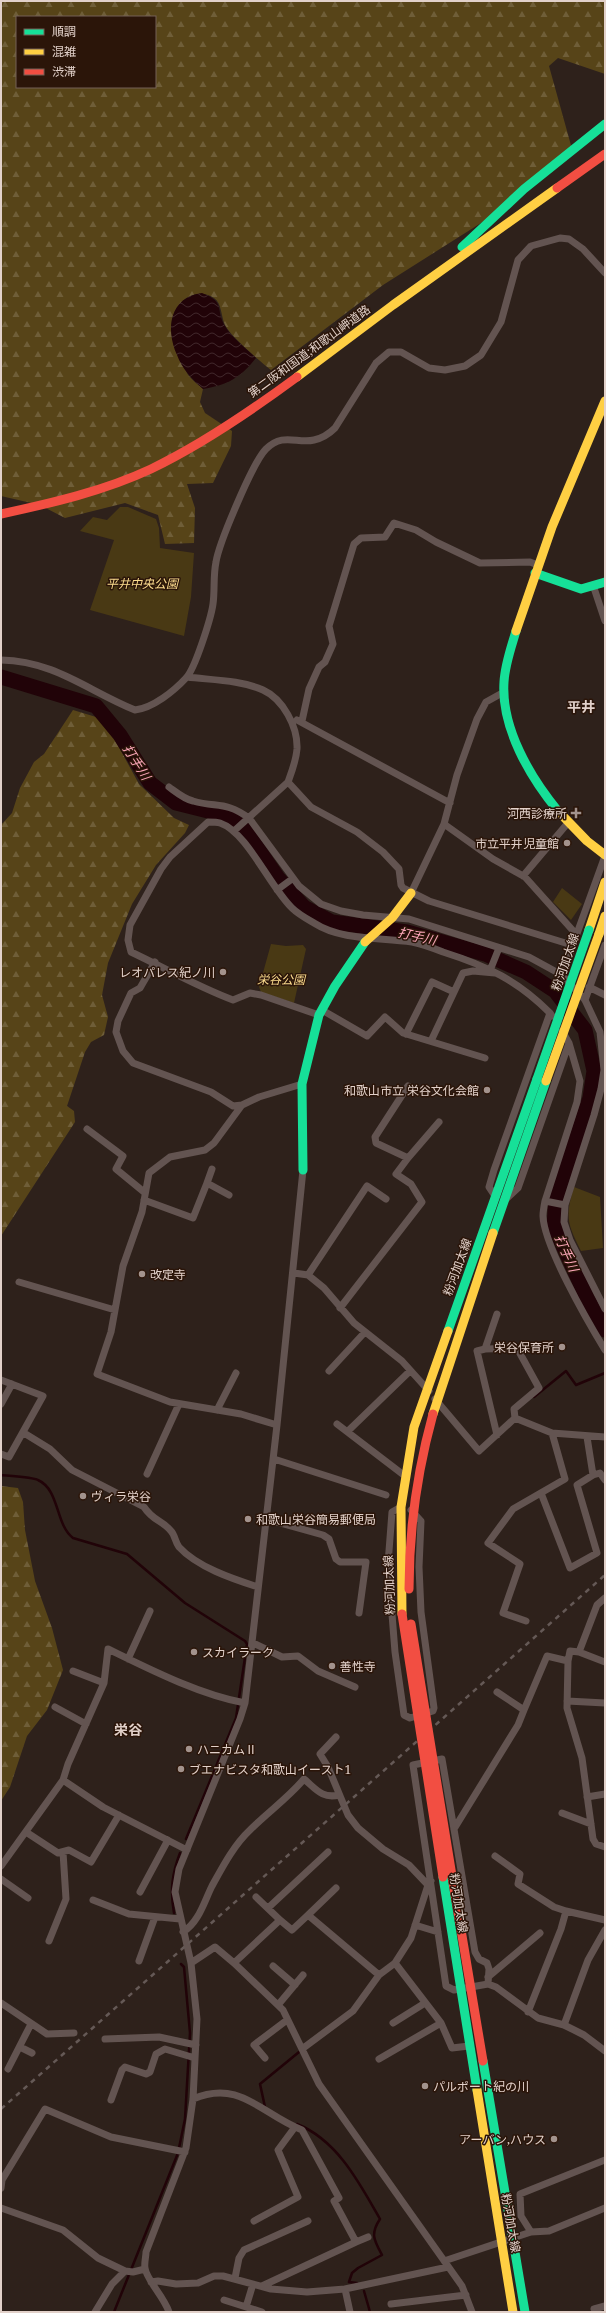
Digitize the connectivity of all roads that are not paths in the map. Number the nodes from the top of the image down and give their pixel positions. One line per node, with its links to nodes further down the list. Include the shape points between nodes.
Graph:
1 (605, 124): 6 (main road, via 524,189)
2 (605, 154): 4 (main road, 第二阪和国道;和歌山岬道路)
3 (605, 159): 4 (main road)
4 (574, 176): 6 (main road, 第二阪和国道;和歌山岬道路)
5 (605, 273): 14 (street, via 583,249 569,239 560,238 530,246 518,260 501,322 481,355 465,366 445,370 429,368 401,352 389,352 376,363 335,428 313,440 292,438 275,442 265,449 254,467 218,552 214,570 213,604 206,631)
6 (431, 277): 8 (main road, 第二阪和国道;和歌山岬道路, via 246,412 195,445 150,469 104,487 54,503)
7 (605, 401): 9 (main road)
8 (1, 514)
9 (537, 569): 11 (main road, via 581,589); 15 (main road, via 513,641); 17 (street, via 530,562 480,563 416,530 394,523 385,537 372,536 358,540 349,558 329,626 333,644 309,688)
10 (605, 582): 11 (main road)
11 (593, 585): 12 (street)
12 (605, 621)
13 (1, 660): 14 (street, via 39,664 136,710 143,709 166,696)
14 (187, 677): 16 (street, via 264,690 281,704)
15 (504, 692): 20 (street, via 486,702 477,719 456,775); 23 (main road, via 514,736 527,765)
16 (289, 717): 17 (street); 18 (street, via 297,747)
17 (302, 721): 20 (street)
18 (288, 782): 21 (street); 30 (street, via 311,807 357,832 383,852 399,868 401,885)
19 (169, 787): 21 (street, via 193,801 223,804 238,810)
20 (450, 803): 22 (street)
21 (247, 820): 24 (street); 27 (street)
22 (444, 824): 26 (street, via 493,859); 30 (street)
23 (567, 824): 25 (main road); 26 (street)
24 (235, 830): 29 (street); 37 (street, via 220,823 208,822 170,857 161,869 130,925 128,940 131,952)
25 (605, 856): 34 (street)
26 (523, 876): 34 (street)
27 (290, 880): 29 (street); 32 (street, via 321,904 341,912)
28 (605, 882): 62 (main road, 粉河加太線, bridge)
29 (278, 889): 33 (street, via 292,909 316,925 335,932)
30 (411, 893): 32 (main road); 34 (street, via 429,901)
31 (605, 916): 65 (main road, 粉河加太線, bridge)
32 (391, 918): 33 (main road); 36 (street, via 409,919)
33 (371, 936): 38 (street, via 414,942); 45 (main road)
34 (574, 940): 35 (street); 40 (street)
35 (605, 945): 41 (street)
36 (498, 950): 38 (street); 40 (street, via 541,962)
37 (154, 962): 45 (street, via 170,972 233,1000 250,993); 53 (street, via 140,988 131,993 118,1021 116,1032 123,1051 133,1063 211,1092 233,1106)
38 (491, 966): 39 (street)
39 (498, 973): 42 (street, via 466,971); 46 (street, via 530,993)
40 (562, 975): 44 (street)
41 (589, 987): 43 (street); 44 (street)
42 (454, 992): 47 (street, via 432,982); 48 (street)
43 (605, 995)
44 (585, 1000): 67 (street, via 600,1032 604,1070 594,1115)
45 (321, 1012): 47 (street, via 368,1036 385,1017); 51 (main road)
46 (550, 1013): 49 (street); 62 (street, via 494,1170 489,1187)
47 (406, 1034): 48 (street)
48 (431, 1041): 50 (street)
49 (569, 1043): 65 (street, via 518,1188); 66 (street, via 580,1081 578,1095)
50 (485, 1058)
51 (302, 1084): 53 (street); 58 (main road)
52 (408, 1086): 56 (street, via 374,1137 376,1143)
53 (242, 1105): 60 (street, via 214,1143 205,1150 170,1157 156,1166 149,1173)
54 (439, 1122): 56 (street)
55 (87, 1130): 60 (street, via 124,1156 116,1169)
56 (408, 1158): 71 (street, via 396,1174 411,1184 422,1202)
57 (212, 1169): 59 (street)
58 (303, 1170): 68 (street)
59 (207, 1182): 61 (street); 64 (street, via 193,1218)
60 (144, 1192): 64 (street)
61 (229, 1195)
62 (495, 1196): 83 (main road, 粉河加太線)
63 (386, 1199): 69 (street, via 367,1186)
64 (144, 1200): 73 (street, via 123,1266)
65 (505, 1200): 84 (main road, 粉河加太線)
66 (546, 1201): 67 (street); 77 (street, via 543,1216 547,1236 577,1300)
67 (563, 1205): 72 (street, via 564,1222 570,1240)
68 (294, 1273): 69 (street); 90 (street)
69 (308, 1275): 71 (street, via 324,1288)
70 (19, 1282): 73 (street)
71 (340, 1308): 75 (street)
72 (605, 1308)
73 (115, 1310): 86 (street, via 111,1332 97,1374)
74 (497, 1314): 76 (street)
75 (365, 1332): 78 (street); 79 (street, via 402,1361)
76 (485, 1349): 88 (street, via 517,1348 539,1388 514,1409); 94 (street, via 477,1351)
77 (605, 1350)
78 (329, 1371)
79 (410, 1371): 83 (street); 91 (street)
80 (236, 1373): 87 (street)
81 (1, 1380): 82 (street)
82 (12, 1384): 85 (street); 92 (street, via 43,1396)
83 (426, 1388): 84 (street); 101 (main road, 粉河加太線, via 414,1427)
84 (435, 1400): 94 (street, via 479,1451); 106 (main road, 粉河加太線)
85 (1, 1404)
86 (178, 1404): 87 (street); 99 (street)
87 (217, 1410): 90 (street)
88 (515, 1418): 93 (street); 94 (street)
89 (337, 1424): 91 (street)
90 (278, 1425): 98 (street)
91 (348, 1431): 101 (street)
92 (24, 1433): 97 (street, via 9,1457); 108 (street, via 50,1449 72,1470 144,1507 150,1517 172,1531 180,1548 201,1563 229,1578)
93 (552, 1433): 95 (street); 103 (street, via 564,1479)
94 (497, 1435)
95 (587, 1437): 96 (street); 100 (street)
96 (605, 1437)
97 (1, 1454)
98 (274, 1459): 104 (street); 107 (street)
99 (147, 1474)
100 (593, 1475): 102 (street, via 600,1473); 103 (street, via 577,1485 598,1553 570,1568)
101 (405, 1476): 105 (main road, 粉河加太線)
102 (605, 1480)
103 (542, 1493): 113 (street, via 513,1509 488,1543 520,1564 503,1613)
104 (386, 1495)
105 (401, 1507): 106 (street, via 392,1512 388,1564 395,1652 404,1715 410,1718 434,1708 421,1612 421,1521); 112 (main road, 粉河加太線, via 400,1563)
106 (411, 1510): 112 (main road, 粉河加太線)
107 (266, 1519): 108 (street); 111 (street, via 323,1535 329,1539 336,1559 340,1562 366,1562)
108 (258, 1587): 114 (street)
109 (605, 1598): 115 (street, via 597,1605)
110 (150, 1611): 116 (street)
111 (359, 1613)
112 (406, 1614): 146 (main road, 粉河加太線, bridge)
113 (526, 1621)
114 (253, 1643): 121 (street, via 282,1657 298,1656 318,1671); 124 (street)
115 (579, 1652): 117 (street, via 570,1652); 118 (street)
116 (128, 1659): 120 (street, via 108,1649); 124 (street, via 144,1668)
117 (568, 1661): 123 (street); 127 (street, via 548,1656)
118 (605, 1662)
119 (73, 1671): 120 (street)
120 (104, 1682): 128 (street)
121 (355, 1687)
122 (497, 1692): 127 (street)
123 (567, 1701): 125 (street); 133 (street, via 582,1758)
124 (241, 1702): 141 (street, via 240,1719)
125 (605, 1703)
126 (55, 1707): 128 (street)
127 (524, 1710): 137 (street, via 518,1725)
128 (86, 1724): 130 (street)
129 (336, 1737): 131 (street, via 320,1754 328,1766)
130 (63, 1780): 135 (street); 138 (street)
131 (339, 1794): 148 (street, via 348,1815 358,1828 383,1849 410,1865); 163 (street, via 330,1797 304,1779 290,1796 249,1831 229,1855 205,1903 190,1928)
132 (605, 1794): 133 (street)
133 (587, 1797): 136 (street)
134 (562, 1813): 136 (street)
135 (119, 1815): 139 (street); 142 (street, via 92,1862 69,1850)
136 (591, 1824): 140 (street, via 596,1844)
137 (454, 1829): 148 (street, via 442,1759 413,1765); 174 (street, via 475,1952 479,1959 487,1963)
138 (26, 1832): 142 (street, via 58,1853); 145 (street)
139 (168, 1840): 141 (street); 150 (street)
140 (605, 1847)
141 (186, 1850): 158 (street, via 179,1868 175,1892)
142 (63, 1852): 166 (street, via 66,1899)
143 (328, 1852): 154 (street)
144 (495, 1856): 155 (street, via 520,1874 518,1884 554,1907)
145 (1, 1866)
146 (447, 1876): 176 (main road, 粉河加太線); 177 (main road, 粉河加太線)
147 (1, 1879): 152 (street)
148 (430, 1883): 161 (street); 164 (street)
149 (336, 1888): 156 (street)
150 (140, 1892)
151 (256, 1897): 154 (street)
152 (28, 1898)
153 (93, 1900): 157 (street, via 129,1914)
154 (268, 1908): 159 (street)
155 (566, 1911): 160 (street); 181 (street, via 562,1929)
156 (308, 1915): 159 (street, via 292,1930); 173 (street)
157 (155, 1916): 158 (street); 167 (street)
158 (180, 1919): 163 (street)
159 (280, 1920): 168 (street)
160 (605, 1920)
161 (415, 1925): 164 (street); 169 (street, via 411,1938)
162 (605, 1930): 186 (street, via 588,1960)
163 (184, 1932): 170 (street)
164 (438, 1932): 177 (street, via 446,1986)
165 (540, 1933): 174 (street)
166 (49, 1940)
167 (139, 1961)
168 (234, 1963): 170 (street, via 215,1947); 180 (street)
169 (395, 1963): 173 (street); 179 (street)
170 (191, 1964): 189 (street, via 197,2019)
171 (273, 1966): 175 (street)
172 (303, 1975): 175 (street)
173 (379, 1975): 192 (street, via 352,2011)
174 (488, 1981): 176 (street); 181 (street)
175 (295, 1985): 180 (street)
176 (471, 1987): 177 (street); 211 (main road, 粉河加太線)
177 (459, 1989): 190 (main road, 粉河加太線)
178 (1, 2003): 185 (street)
179 (425, 2003): 183 (street); 184 (street)
180 (278, 2005): 182 (street)
181 (528, 2012): 186 (street, via 538,2018)
182 (287, 2020): 192 (street); 196 (street, via 254,2045)
183 (394, 2023)
184 (441, 2023): 190 (street, via 452,2048); 197 (street)
185 (31, 2024): 187 (street, via 47,2034); 191 (street)
186 (564, 2025): 193 (street, via 584,2035)
187 (74, 2033)
188 (105, 2039): 189 (street, via 148,2036)
189 (190, 2044): 195 (street)
190 (469, 2046): 213 (main road, 粉河加太線)
191 (20, 2047): 194 (street); 198 (street)
192 (302, 2049): 214 (street, via 319,2084 337,2111)
193 (605, 2051)
194 (32, 2053)
195 (190, 2057): 199 (street); 200 (street, via 165,2050 159,2051 150,2072 146,2074 125,2068)
196 (265, 2058)
197 (379, 2059)
198 (8, 2069)
199 (193, 2099): 201 (street, via 205,2094 233,2093); 202 (street, via 189,2138)
200 (111, 2100)
201 (295, 2127): 207 (street, via 278,2150 298,2197); 212 (street, via 302,2130 339,2198 334,2201)
202 (180, 2151): 204 (street, via 111,2137 45,2109 2,2180); 215 (street, via 146,2252)
203 (605, 2160): 209 (street, via 520,2194 521,2216)
204 (1, 2188)
205 (1, 2208): 216 (street, via 63,2230 98,2258)
206 (605, 2208): 209 (street, via 549,2231)
207 (254, 2221)
208 (308, 2221): 217 (street, via 244,2250)
209 (531, 2232): 211 (street)
210 (368, 2237): 212 (street)
211 (512, 2238): 213 (street); 234 (main road, 粉河加太線)
212 (356, 2242): 220 (street)
213 (501, 2242): 214 (street); 233 (main road, 粉河加太線)
214 (446, 2264): 221 (street); 222 (street)
215 (145, 2269): 216 (street); 218 (street)
216 (127, 2271): 228 (street, via 112,2284)
217 (235, 2278): 218 (street, via 214,2276 198,2283 185,2284); 219 (street)
218 (151, 2282): 229 (street, via 162,2296)
219 (254, 2284): 220 (street); 226 (street)
220 (262, 2286): 221 (street, via 307,2292)
221 (345, 2290): 231 (street)
222 (466, 2295): 224 (street); 232 (street)
223 (224, 2300): 226 (street)
224 (391, 2304)
225 (605, 2306): 227 (street)
226 (246, 2307): 230 (street)
227 (594, 2309)
228 (95, 2312)
229 (169, 2312)
230 (262, 2312)
231 (350, 2312)
232 (472, 2312)
233 (514, 2312)
234 (525, 2312)

